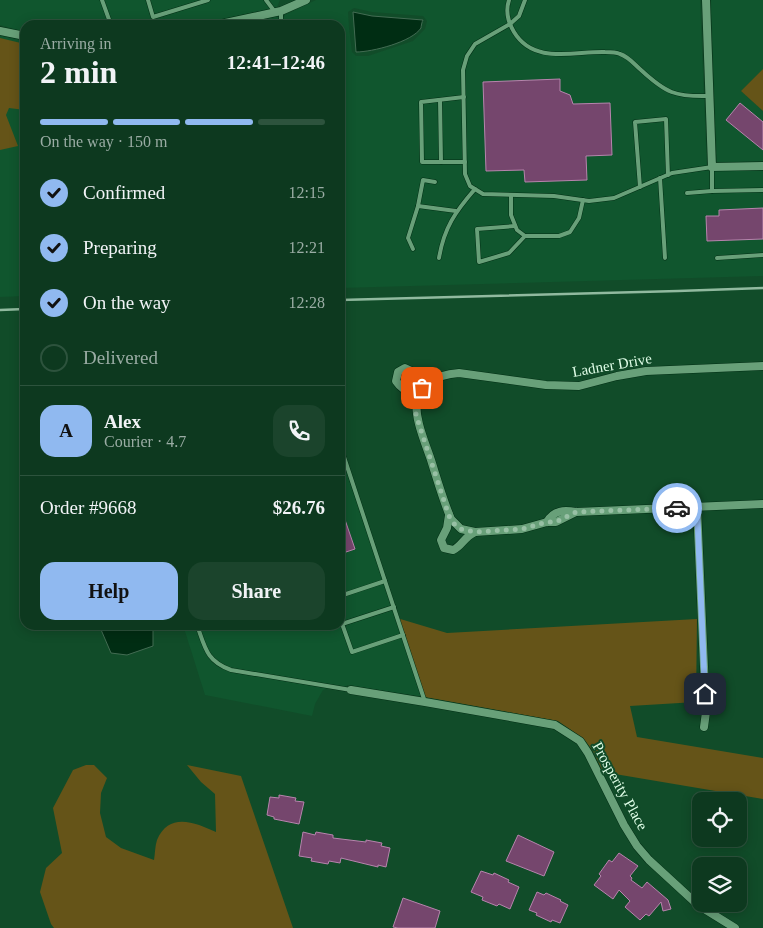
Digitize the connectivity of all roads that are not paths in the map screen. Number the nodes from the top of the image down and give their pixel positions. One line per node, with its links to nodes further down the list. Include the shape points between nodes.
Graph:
1 (102, 0): 11 (lane)
2 (148, 0): 3 (lane, via 153,17)
3 (208, 0)
4 (266, 0): 10 (lane)
5 (286, 0): 10 (street)
6 (306, 0): 10 (street)
7 (509, 0): 14 (lane, via 506,9)
8 (525, 0): 14 (lane, via 518,16)
9 (706, 0): 17 (street)
10 (278, 11): 12 (street); 13 (lane)
11 (109, 20)
12 (238, 20)
13 (280, 20)
14 (510, 24): 17 (lane, via 518,39 534,51 566,55 618,53 661,88 684,96); 18 (lane, via 475,44 463,70)
15 (0, 31): 16 (street)
16 (20, 35)
17 (709, 96): 23 (street)
18 (464, 97): 19 (lane); 21 (lane)
19 (440, 100): 20 (lane); 20 (lane, via 421,102 422,162)
20 (441, 162): 21 (lane)
21 (465, 162): 28 (lane, via 465,174)
22 (763, 166): 23 (street)
23 (712, 167): 24 (lane); 29 (lane)
24 (668, 174): 25 (lane); 27 (lane, via 666,119 635,122)
25 (660, 178): 27 (lane); 41 (lane)
26 (435, 182): 34 (lane, via 423,180)
27 (640, 187): 33 (lane, via 614,198)
28 (475, 189): 32 (lane, via 483,194); 35 (lane)
29 (712, 190): 30 (lane); 31 (lane)
30 (763, 190)
31 (687, 193)
32 (511, 196): 33 (lane); 36 (lane, via 510,215)
33 (583, 200): 37 (lane, via 579,218 570,232 559,236)
34 (418, 206): 35 (lane); 38 (lane, via 408,238)
35 (456, 211): 40 (lane)
36 (515, 226): 37 (lane); 37 (lane, via 477,229 479,262 508,254)
37 (526, 236)
38 (413, 249)
39 (763, 255): 42 (lane)
40 (439, 258)
41 (665, 258)
42 (716, 258)
43 (763, 366): 44 (street, Ladner Drive, via 646,371 580,386 546,386 459,373)
44 (436, 377): 45 (street, via 422,388); 45 (street, Ladner Drive, via 420,375 410,368 398,372 396,381)
45 (416, 404): 49 (street, via 418,422)
46 (345, 460): 51 (lane)
47 (763, 504): 48 (street)
48 (697, 507): 50 (street, via 576,512 556,522 522,529); 60 (street)
49 (449, 516): 50 (street, via 461,529); 50 (street, via 441,540 444,548 457,548 464,538)
50 (475, 532)
51 (385, 580): 52 (lane); 53 (lane)
52 (345, 594)
53 (394, 607): 54 (lane); 57 (lane)
54 (345, 623)
55 (199, 630): 58 (lane, via 208,655 231,670)
56 (344, 630): 57 (lane, via 352,652)
57 (403, 635): 59 (lane)
58 (351, 690): 59 (street, Prosperity Place)
59 (425, 702): 61 (street, Prosperity Place, via 555,724 568,732 588,753 606,792 638,846 698,906)
60 (704, 727)
61 (735, 928)

